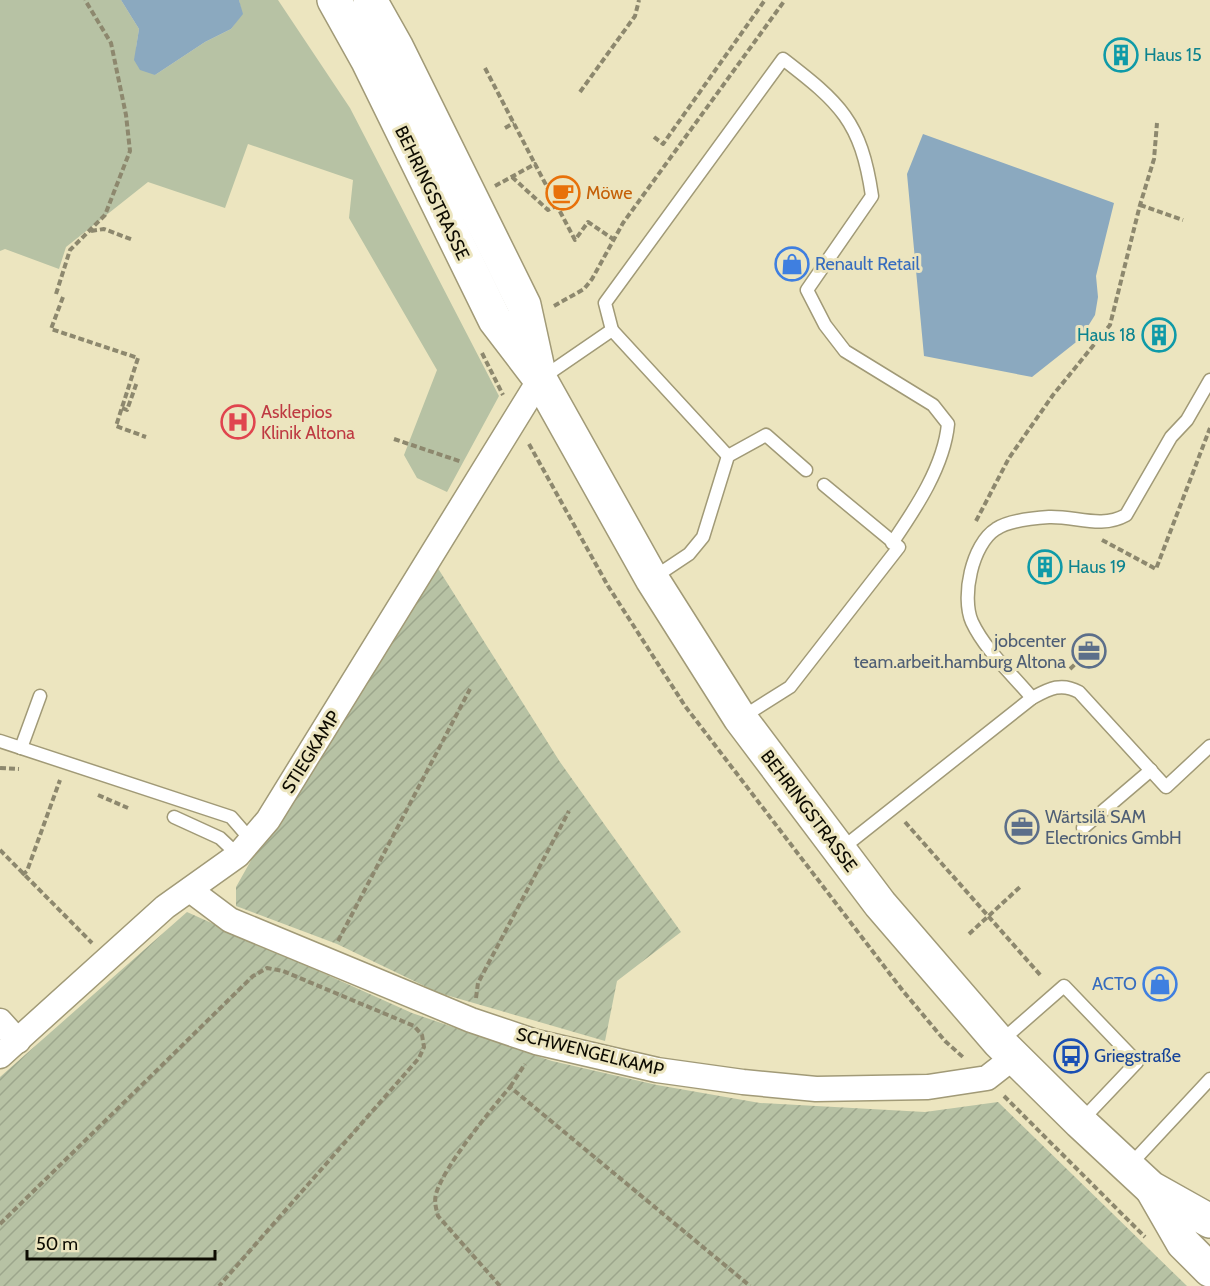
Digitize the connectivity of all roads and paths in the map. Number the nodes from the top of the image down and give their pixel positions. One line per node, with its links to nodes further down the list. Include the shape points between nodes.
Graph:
1 (85, 0): 19 (path, via 111,43 130,151 105,215)
2 (334, 0): 26 (main road, BEHRINGSTRASSE, via 495,320)
3 (370, 0): 26 (main road, BEHRINGSTRASSE, via 524,305)
4 (639, 0): 8 (path, via 635,16)
5 (765, 0): 12 (path, via 663,144)
6 (785, 0): 20 (path)
7 (485, 68): 9 (path)
8 (580, 92)
9 (514, 123): 11 (path); 13 (path)
10 (1157, 123): 16 (path, via 1155,159)
11 (505, 128)
12 (654, 137)
13 (536, 164): 14 (path); 17 (path)
14 (512, 177): 15 (path); 17 (path, via 548,210)
15 (494, 187)
16 (1140, 205): 18 (path); 37 (path, via 1110,325 1053,395 1009,458)
17 (556, 206): 20 (path, via 575,240 588,222)
18 (1183, 220)
19 (91, 231): 21 (path, via 104,229); 22 (path, via 70,250)
20 (613, 239): 24 (path, via 584,289)
21 (133, 240)
22 (56, 294)
23 (63, 297): 29 (path, via 51,328 138,358)
24 (554, 306)
25 (612, 330): 26 (lane); 33 (lane); 39 (lane, via 605,303 783,59 829,94 854,128 868,169 872,196 807,290 825,325 845,351 933,405 948,424 946,443 914,512)
26 (540, 379): 34 (street, STIEGKAMP); 40 (main road, BEHRINGSTRASSE)
27 (1210, 380): 45 (lane, via 1126,515 1103,523 1048,517 1004,525 990,533 983,543 967,588 972,621)
28 (137, 382): 29 (path, via 127,410)
29 (122, 408): 31 (path, via 116,426)
30 (1210, 428): 38 (path, via 1156,569)
31 (146, 436)
32 (394, 439): 34 (path)
33 (728, 456): 35 (lane, via 766,435); 40 (lane, via 702,537 689,554)
34 (484, 469): 58 (street, STIEGKAMP, via 299,772)
35 (806, 470)
36 (824, 485): 39 (lane)
37 (974, 525)
38 (1098, 538)
39 (892, 543): 46 (lane, via 899,547 790,687)
40 (652, 579): 46 (main road, BEHRINGSTRASSE)
41 (1089, 651): 42 (path)
42 (1078, 660)
43 (470, 689): 67 (path)
44 (40, 696): 49 (lane)
45 (1032, 698): 50 (lane, via 1056,687 1079,692); 53 (lane)
46 (740, 718): 60 (main road, BEHRINGSTRASSE)
47 (0, 741): 49 (lane)
48 (1210, 746): 50 (lane, via 1166,787)
49 (21, 748): 58 (lane, via 231,817)
50 (1150, 770): 57 (lane)
51 (69, 784): 61 (path, via 60,780 27,871)
52 (89, 792): 54 (path)
53 (894, 807): 60 (lane); 64 (path)
54 (128, 808)
55 (569, 811): 69 (path, via 478,983)
56 (174, 817): 58 (lane)
57 (1083, 828)
58 (245, 848): 63 (street, STIEGKAMP)
59 (0, 850): 61 (path)
60 (839, 851): 72 (main road, BEHRINGSTRASSE)
61 (22, 875): 66 (path)
62 (1020, 887): 64 (path)
63 (190, 890): 66 (street, STIEGKAMP); 67 (street, SCHWENGELKAMP, via 230,920)
64 (988, 917): 65 (path); 68 (path)
65 (969, 934)
66 (108, 958): 71 (street, STIEGKAMP)
67 (328, 959): 69 (street, SCHWENGELKAMP)
68 (1042, 977)
69 (471, 1020): 72 (street, SCHWENGELKAMP, via 536,1042 657,1070 816,1089 928,1087 987,1078)
70 (0, 1021): 71 (street)
71 (9, 1048)
72 (1006, 1049): 76 (main road, BEHRINGSTRASSE); 76 (lane, via 1064,986 1137,1062)
73 (530, 1056): 75 (path)
74 (1210, 1079): 77 (lane)
75 (510, 1087): 82 (path, via 455,1161 436,1192 434,1205 438,1216); 83 (path)
76 (1080, 1122): 77 (main road, BEHRINGSTRASSE)
77 (1140, 1178): 78 (main road, BEHRINGSTRASSE); 80 (main road, BEHRINGSTRASSE, via 1183,1243)
78 (1210, 1221)
79 (0, 1224): 81 (path, via 253,976 267,968 284,971 414,1026 422,1035 424,1047 419,1058)
80 (1210, 1270)
81 (219, 1286)
82 (500, 1286)
83 (750, 1286)

